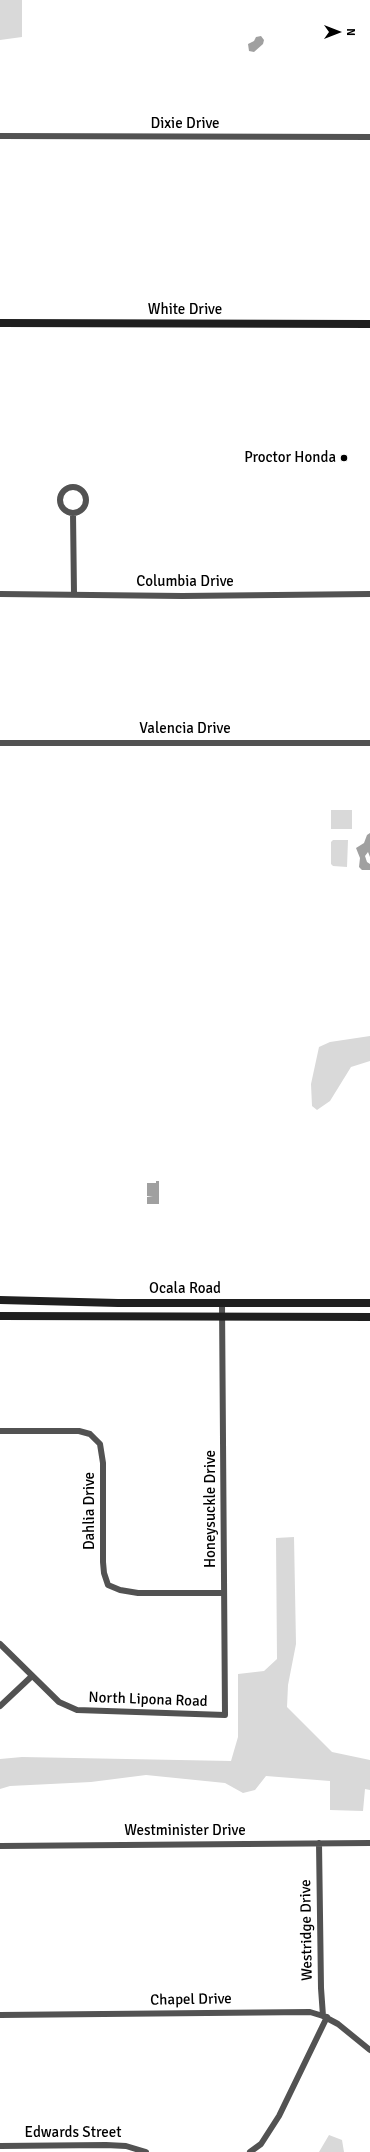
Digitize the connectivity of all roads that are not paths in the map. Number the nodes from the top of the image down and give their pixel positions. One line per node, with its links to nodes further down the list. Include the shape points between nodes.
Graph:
1 (0, 136): 2 (street, Dixie Drive)
2 (370, 137)
3 (0, 323): 4 (main road, White Drive)
4 (370, 324)
5 (73, 514): 5 (street, via 81,511 86,500 83,492 72,487 61,494 60,503 64,510); 7 (street)
6 (0, 594): 7 (street, Columbia Drive)
7 (74, 594): 8 (street, Columbia Drive)
8 (370, 594)
9 (0, 743): 10 (street, Valencia Drive)
10 (370, 743)
11 (0, 1300): 12 (main road, Ocala Road)
12 (222, 1303): 13 (main road, Ocala Road); 15 (street, Honeysuckle Drive)
13 (370, 1303)
14 (0, 1316): 15 (main road, Ocala Road)
15 (222, 1317): 16 (main road, Ocala Road); 18 (street, Honeysuckle Drive)
16 (370, 1317)
17 (0, 1431): 18 (street, Dahlia Drive, via 79,1431 86,1432 100,1444 103,1562 108,1585 138,1593)
18 (224, 1594): 22 (street, Honeysuckle Drive)
19 (0, 1644): 20 (street, North Lipona Road)
20 (32, 1676): 21 (street); 22 (street, North Lipona Road, via 59,1702 77,1710)
21 (0, 1706)
22 (225, 1715)
23 (370, 1843): 24 (street, Westminister Drive)
24 (319, 1844): 25 (street, Westminister Drive); 27 (street, Westridge Drive, via 321,1988)
25 (0, 1846)
26 (0, 2015): 27 (street, Chapel Drive, via 292,2011)
27 (325, 2016): 28 (street, Chapel Drive); 31 (street, Westridge Drive, via 276,2122 261,2144)
28 (370, 2050)
29 (0, 2146): 30 (street, Edwards Street, via 106,2145 126,2146)
30 (146, 2152)
31 (250, 2152)

